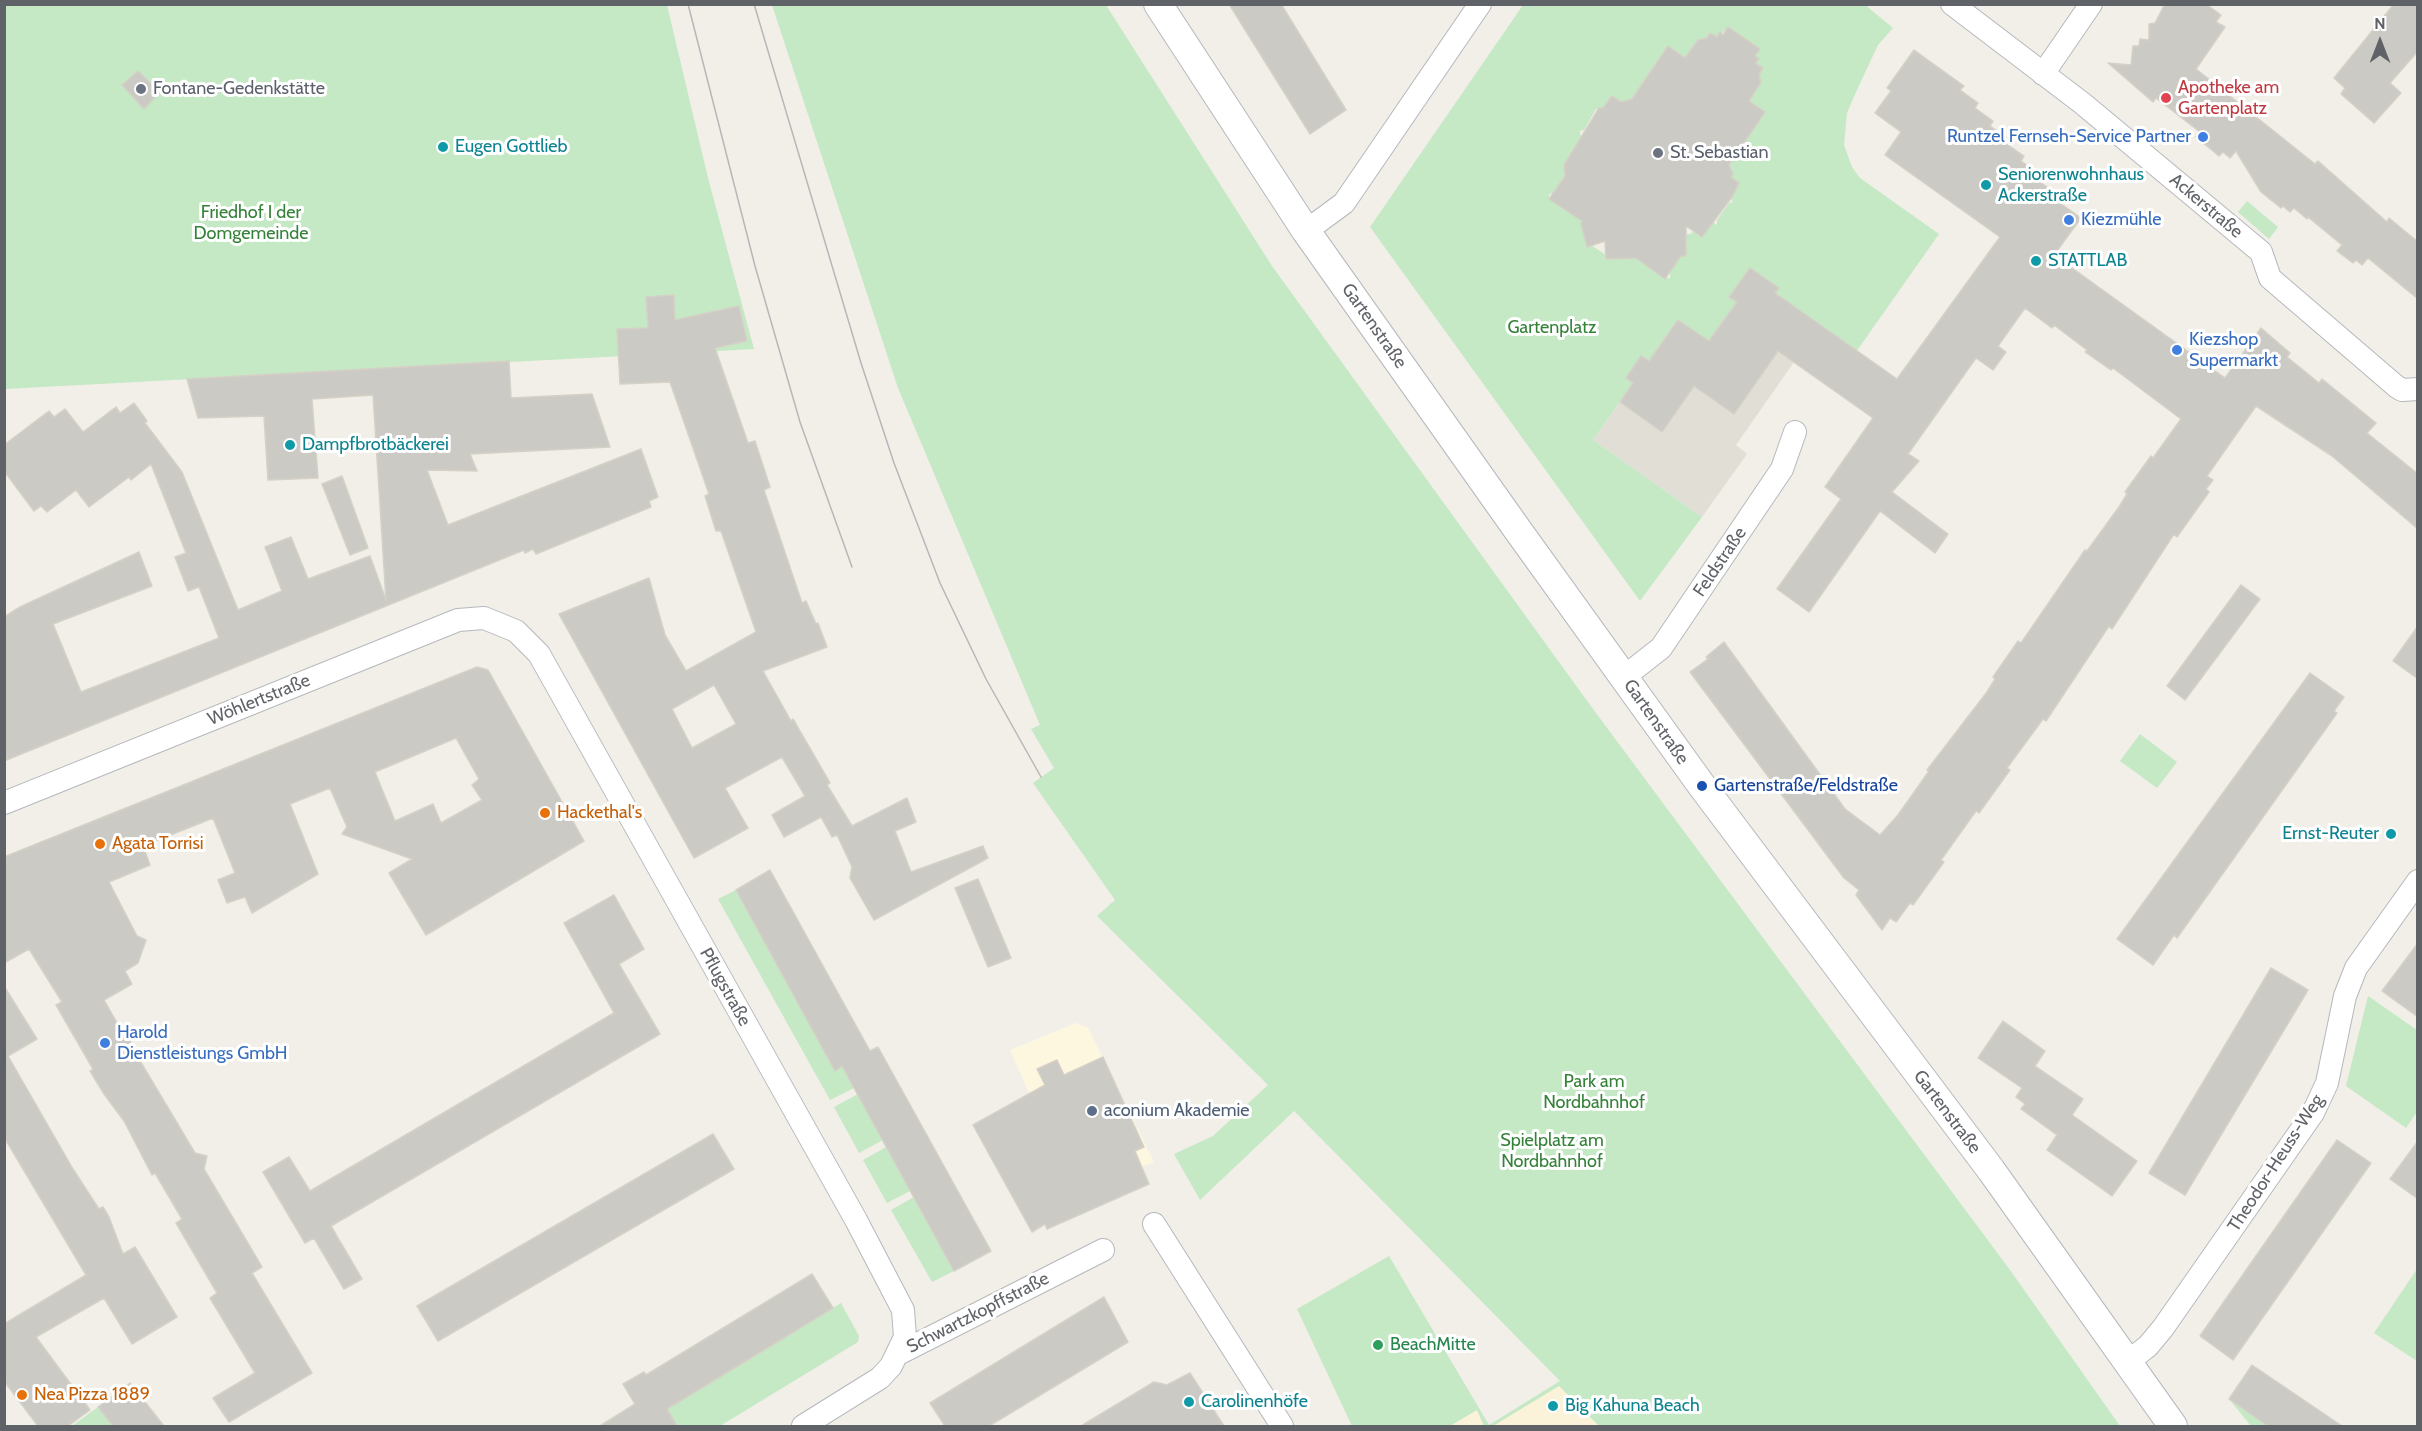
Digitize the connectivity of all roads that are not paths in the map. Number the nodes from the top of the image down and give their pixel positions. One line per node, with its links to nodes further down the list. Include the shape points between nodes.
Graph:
1 (1158, 4): 6 (street, Gartenstraße)
2 (1480, 4): 6 (street, via 1344,202)
3 (1952, 4): 5 (street, Ackerstraße)
4 (2091, 4): 5 (street)
5 (2043, 74): 7 (street, Ackerstraße, via 2261,252 2270,278 2397,387)
6 (1306, 231): 10 (street, Gartenstraße)
7 (2418, 389)
8 (1795, 432): 10 (street, Feldstraße, via 1782,469 1688,610 1659,650)
9 (516, 631): 11 (street, Wöhlertstraße, via 484,618 458,620); 15 (street, Pflugstraße, via 539,654 856,1220 903,1311 905,1338)
10 (1624, 677): 16 (street, Gartenstraße)
11 (4, 803)
12 (2418, 881): 16 (street, Theodor-Heuss-Weg, via 2356,968 2345,996 2327,1083 2313,1113 2163,1329)
13 (1154, 1224): 18 (street)
14 (1103, 1250): 15 (street, Schwartzkopffstraße)
15 (898, 1354): 17 (street, Schwartzkopffstraße, via 876,1382)
16 (2129, 1361): 19 (street, Gartenstraße)
17 (803, 1426)
18 (1282, 1426)
19 (2174, 1426)

